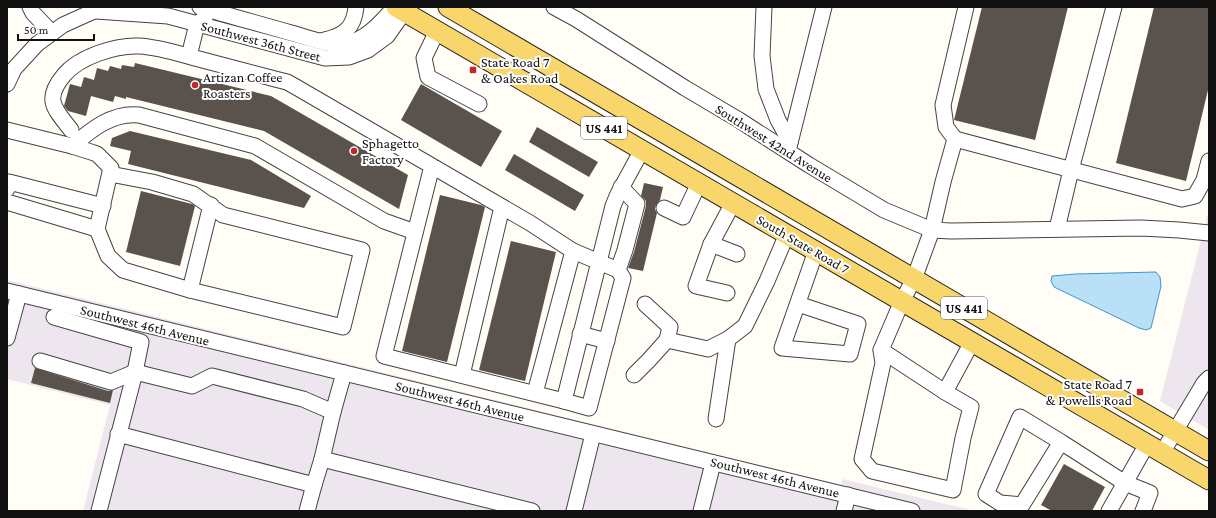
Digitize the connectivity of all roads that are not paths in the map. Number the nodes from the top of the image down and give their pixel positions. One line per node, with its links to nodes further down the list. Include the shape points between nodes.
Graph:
1 (30, 7): 15 (street)
2 (200, 7): 12 (street, Southwest 36th Street)
3 (356, 7): 16 (street, via 351,26 344,33)
4 (448, 7): 27 (main road, South State Road 7 / US 441)
5 (554, 7): 26 (street, Southwest 42nd Avenue, via 739,120)
6 (764, 7): 26 (street, via 762,56 766,89)
7 (824, 7): 26 (street)
8 (966, 7): 23 (street, via 943,105 946,126)
9 (1114, 7): 31 (street)
10 (400, 8): 13 (street, Southwest 36th Street, via 387,36 368,50 349,57 325,58); 14 (main road, South State Road 7 / US 441); 16 (street, Southwest 36th Street, via 356,40 345,44)
11 (100, 9): 13 (street, Southwest 36th Street, via 168,16); 15 (street, Southwest 36th Street, via 63,25)
12 (224, 14): 13 (street, via 204,18); 16 (street, Southwest 36th Street)
13 (197, 24): 17 (street)
14 (437, 31): 19 (street, via 424,58 428,77); 28 (main road, South State Road 7 / US 441)
15 (52, 33): 18 (street, Southwest 36th Street, via 37,44 14,69)
16 (319, 41)
17 (189, 56): 22 (street, via 138,46 122,47 84,60 67,72 57,83 53,94 53,104); 30 (street, via 287,82)
18 (7, 84)
19 (479, 104)
20 (100, 124): 22 (street); 25 (street); 45 (street, via 126,114 139,115 255,146 384,221)
21 (7, 130): 24 (street)
22 (71, 130): 24 (street)
23 (955, 139): 31 (street); 44 (street)
24 (48, 141): 25 (street)
25 (72, 146): 32 (street, via 96,154 111,168)
26 (789, 146): 44 (street, Southwest 42nd Avenue, via 884,210)
27 (688, 147): 28 (main road, via 660,143); 54 (main road, South State Road 7 / US 441)
28 (642, 150): 33 (main road, South State Road 7 / US 441); 34 (street)
29 (1209, 161): 31 (street, via 1204,180 1195,196 1182,199)
30 (432, 166): 40 (street); 45 (street)
31 (1071, 170): 43 (street)
32 (110, 174): 38 (street, via 152,182 193,194); 39 (street)
33 (699, 183): 37 (main road, South State Road 7 / US 441); 41 (street, via 683,218)
34 (621, 187): 52 (street, via 613,206); 53 (street, via 636,204)
35 (7, 189): 39 (street, via 9,182)
36 (7, 202): 42 (street)
37 (733, 203): 47 (main road, South State Road 7 / US 441); 48 (street)
38 (211, 205): 55 (street); 55 (street, via 223,214 362,250 343,327)
39 (103, 206): 42 (street)
40 (502, 207): 49 (street); 74 (street)
41 (664, 208)
42 (97, 229): 55 (street, via 108,256 123,270)
43 (1057, 229): 44 (street, Southwest 42nd Avenue); 46 (street, Southwest 42nd Avenue, via 1141,228)
44 (932, 230): 54 (street)
45 (415, 232): 74 (street, via 384,356)
46 (1209, 233)
47 (787, 234): 50 (main road, South State Road 7 / US 441); 65 (street, via 745,326)
48 (711, 244): 51 (street); 57 (street, via 696,286)
49 (573, 251): 52 (street); 78 (street)
50 (816, 251): 58 (main road, South State Road 7 / US 441); 60 (street)
51 (737, 254)
52 (598, 261): 53 (street); 63 (street)
53 (618, 270): 67 (street, via 623,278)
54 (914, 279): 58 (street); 82 (main road, South State Road 7 / US 441)
55 (190, 290)
56 (13, 293): 62 (street, Southwest 46th Avenue); 64 (street)
57 (727, 293)
58 (902, 301): 69 (main road, South State Road 7 / US 441); 70 (street)
59 (644, 304): 66 (street, via 670,327)
60 (798, 304): 60 (street, via 782,348 850,354 858,324)
61 (54, 317): 68 (street)
62 (146, 325): 68 (street); 73 (street, Southwest 46th Avenue)
63 (580, 334): 67 (street); 79 (street)
64 (7, 338)
65 (728, 339): 66 (street, via 708,349); 81 (street)
66 (667, 340): 75 (street)
67 (606, 341): 79 (street, via 589,408)
68 (141, 342): 72 (street)
69 (972, 342): 77 (street); 86 (main road, South State Road 7 / US 441)
70 (881, 350): 77 (street); 77 (street, via 883,363 862,459 872,471 952,490 971,407)
71 (40, 361): 72 (street, via 111,382)
72 (135, 372): 80 (street, via 192,386 212,376 303,399); 83 (street)
73 (344, 373): 80 (street); 84 (street, Southwest 46th Avenue)
74 (462, 375): 78 (street)
75 (634, 375)
76 (1209, 378): 82 (street)
77 (945, 392)
78 (535, 393): 79 (street)
79 (564, 400)
80 (333, 412): 88 (street)
81 (716, 419)
82 (1175, 431): 86 (street); 87 (main road, South State Road 7 / US 441)
83 (118, 434): 92 (street); 94 (street)
84 (593, 434): 89 (street, Southwest 46th Avenue); 97 (street)
85 (1061, 442): 85 (street, via 1020,417 986,494 1000,502 1022,506); 91 (street)
86 (1154, 449): 90 (main road, South State Road 7 / US 441); 91 (street)
87 (1209, 451)
88 (322, 459): 92 (street); 96 (street)
89 (713, 463): 93 (street, Southwest 46th Avenue); 98 (street)
90 (1209, 480)
91 (1125, 483): 101 (street); 102 (street, via 1150,493)
92 (314, 486): 95 (street)
93 (848, 495): 99 (street); 100 (street, Southwest 46th Avenue)
94 (99, 511)
95 (307, 511)
96 (532, 511)
97 (574, 511)
98 (701, 511)
99 (844, 511)
100 (912, 511)
101 (1109, 511)
102 (1144, 511)

